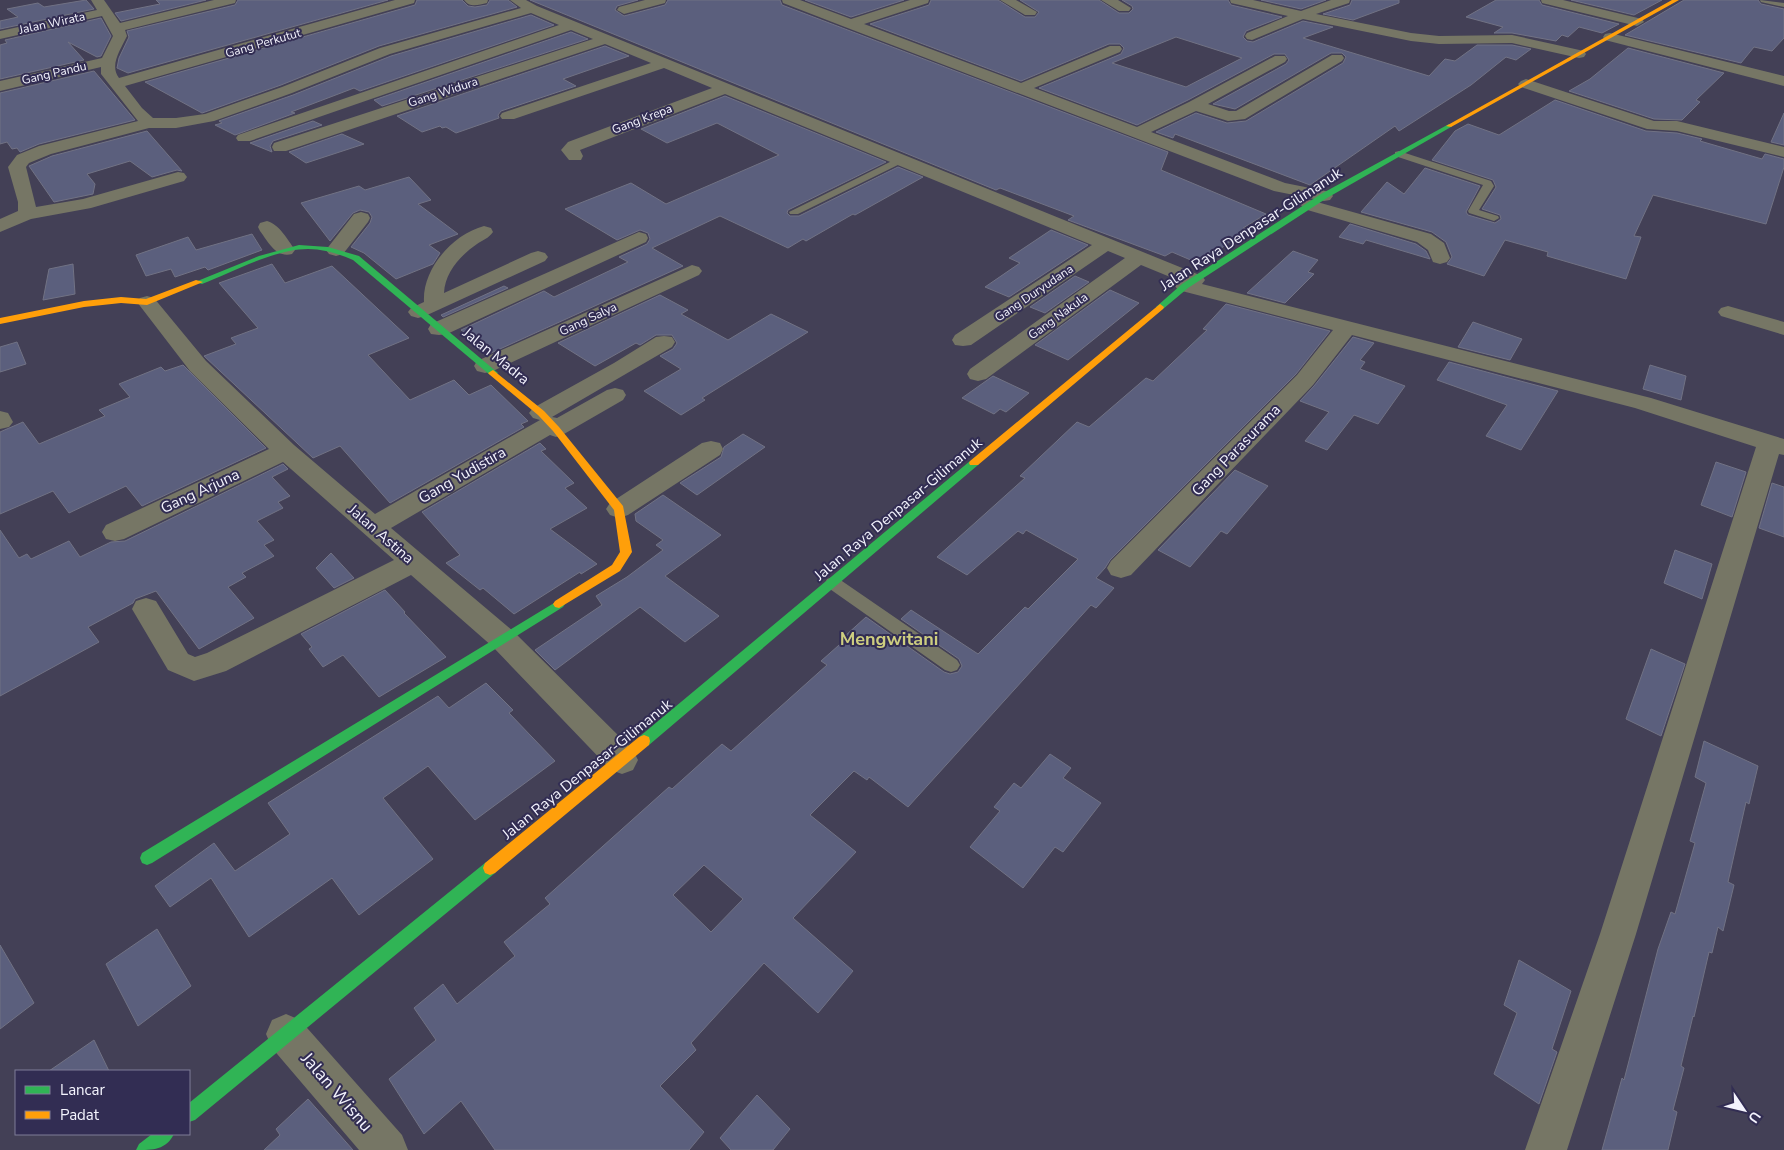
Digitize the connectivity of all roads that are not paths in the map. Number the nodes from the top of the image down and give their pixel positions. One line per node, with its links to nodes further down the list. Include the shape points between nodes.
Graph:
1 (230, 0): 26 (street)
2 (409, 0): 38 (street, Gang Perkutut)
3 (470, 0): 4 (street)
4 (482, 0)
5 (516, 0): 19 (street)
6 (657, 0): 20 (street)
7 (788, 0): 24 (street)
8 (923, 0): 24 (street)
9 (1006, 0): 21 (street)
10 (1107, 0): 18 (street)
11 (1236, 0): 22 (street)
12 (1344, 0): 22 (street)
13 (1547, 0): 23 (street)
14 (1676, 0): 23 (main road, Jalan Raya Denpasar-Gilimanuk)
15 (1764, 0): 16 (lane)
16 (1784, 5)
17 (100, 6): 26 (street); 27 (street, Jalan Wirata)
18 (1124, 8)
19 (532, 9): 25 (street); 45 (street, via 385,51 208,118)
20 (624, 10)
21 (1030, 12)
22 (1301, 15): 28 (street); 32 (street, via 1410,37 1512,39)
23 (1637, 22): 29 (main road, Jalan Raya Denpasar-Gilimanuk)
24 (850, 24): 42 (street)
25 (572, 25): 30 (street); 47 (street)
26 (117, 28): 35 (street, via 120,36)
27 (0, 35)
28 (1252, 36)
29 (1610, 37): 32 (main road, Jalan Raya Denpasar-Gilimanuk); 37 (street)
30 (606, 39): 36 (street); 48 (street, Gang Widura)
31 (1115, 49): 42 (street)
32 (1579, 54): 39 (main road, Jalan Raya Denpasar-Gilimanuk)
33 (1337, 58): 43 (street, via 1239,116 1228,116)
34 (1280, 59): 43 (street)
35 (108, 61): 38 (street, via 108,74); 40 (street, Gang Pandu)
36 (665, 63): 41 (street); 44 (street)
37 (1784, 81)
38 (116, 84): 45 (street)
39 (1526, 84): 49 (street, via 1653,126 1700,131); 50 (main road, Jalan Raya Denpasar-Gilimanuk)
40 (0, 86)
41 (726, 88): 51 (street, Gang Krepa, via 574,146 569,150); 52 (street)
42 (1020, 89): 46 (street)
43 (1195, 105): 46 (street)
44 (508, 116)
45 (149, 123): 57 (street, via 45,150 24,159 17,166)
46 (1137, 132): 54 (street)
47 (244, 138)
48 (280, 147)
49 (1784, 152)
50 (1399, 154): 55 (main road, Jalan Raya Denpasar-Gilimanuk); 59 (lane, via 1487,183 1489,186 1473,211)
51 (575, 156)
52 (900, 160): 56 (lane); 64 (street)
53 (178, 177): 57 (street, via 80,207)
54 (1280, 187): 55 (street); 55 (street)
55 (1312, 204): 69 (street, via 1424,238 1437,247); 71 (main road, Jalan Raya Denpasar-Gilimanuk)
56 (794, 212)
57 (27, 214): 60 (street)
58 (361, 218): 66 (street)
59 (1494, 218)
60 (0, 226)
61 (267, 227): 65 (street)
62 (484, 232): 73 (street, via 463,244 444,267)
63 (639, 238): 77 (street)
64 (1105, 245): 68 (street); 79 (street, Gang Duryudana)
65 (285, 250): 66 (main road, Jalan Madra, via 317,247); 72 (main road, Jalan Madra)
66 (336, 250): 73 (main road, Jalan Madra, via 356,258)
67 (538, 258): 73 (street)
68 (1138, 258): 71 (street); 82 (street, Gang Nakula)
69 (1440, 258)
70 (692, 271): 81 (street, Gang Salya)
71 (1190, 283): 76 (street); 93 (main road, Jalan Raya Denpasar-Gilimanuk)
72 (147, 302): 75 (main road, via 121,300 84,304); 87 (street, Jalan Astina, via 198,366)
73 (426, 308): 77 (main road, Jalan Madra)
74 (1728, 312): 78 (street)
75 (0, 321)
76 (1346, 328): 85 (street, via 1643,403); 92 (street, Gang Parasurama, via 1306,380)
77 (439, 329): 81 (main road, Jalan Madra)
78 (1784, 329)
79 (963, 340)
80 (664, 342): 84 (street, via 622,368)
81 (485, 366): 84 (main road, Jalan Madra)
82 (978, 374)
83 (615, 395): 84 (street)
84 (549, 422): 88 (main road, Jalan Madra); 89 (street, Gang Yudistira)
85 (1777, 444): 104 (street)
86 (712, 449): 88 (street)
87 (285, 451): 89 (street, Jalan Astina); 90 (street, Gang Arjuna)
88 (619, 510): 95 (main road, Jalan Madra, via 626,552 616,568)
89 (372, 527): 91 (street, Jalan Astina)
90 (115, 532)
91 (413, 562): 94 (street, via 215,663 194,669 178,662); 95 (street, Jalan Astina)
92 (1121, 568)
93 (833, 583): 96 (lane); 97 (main road, Jalan Raya Denpasar-Gilimanuk)
94 (146, 608)
95 (503, 640): 97 (street, Jalan Astina); 98 (main road, Jalan Madra, via 387,708)
96 (951, 665)
97 (622, 760): 99 (main road, Jalan Raya Denpasar-Gilimanuk)
98 (147, 858)
99 (286, 1034): 100 (main road, Jalan Raya Denpasar-Gilimanuk); 103 (street, Jalan Wisnu)
100 (190, 1113)
101 (164, 1135): 102 (main road)
102 (145, 1150)
103 (388, 1150)
104 (1546, 1150)

